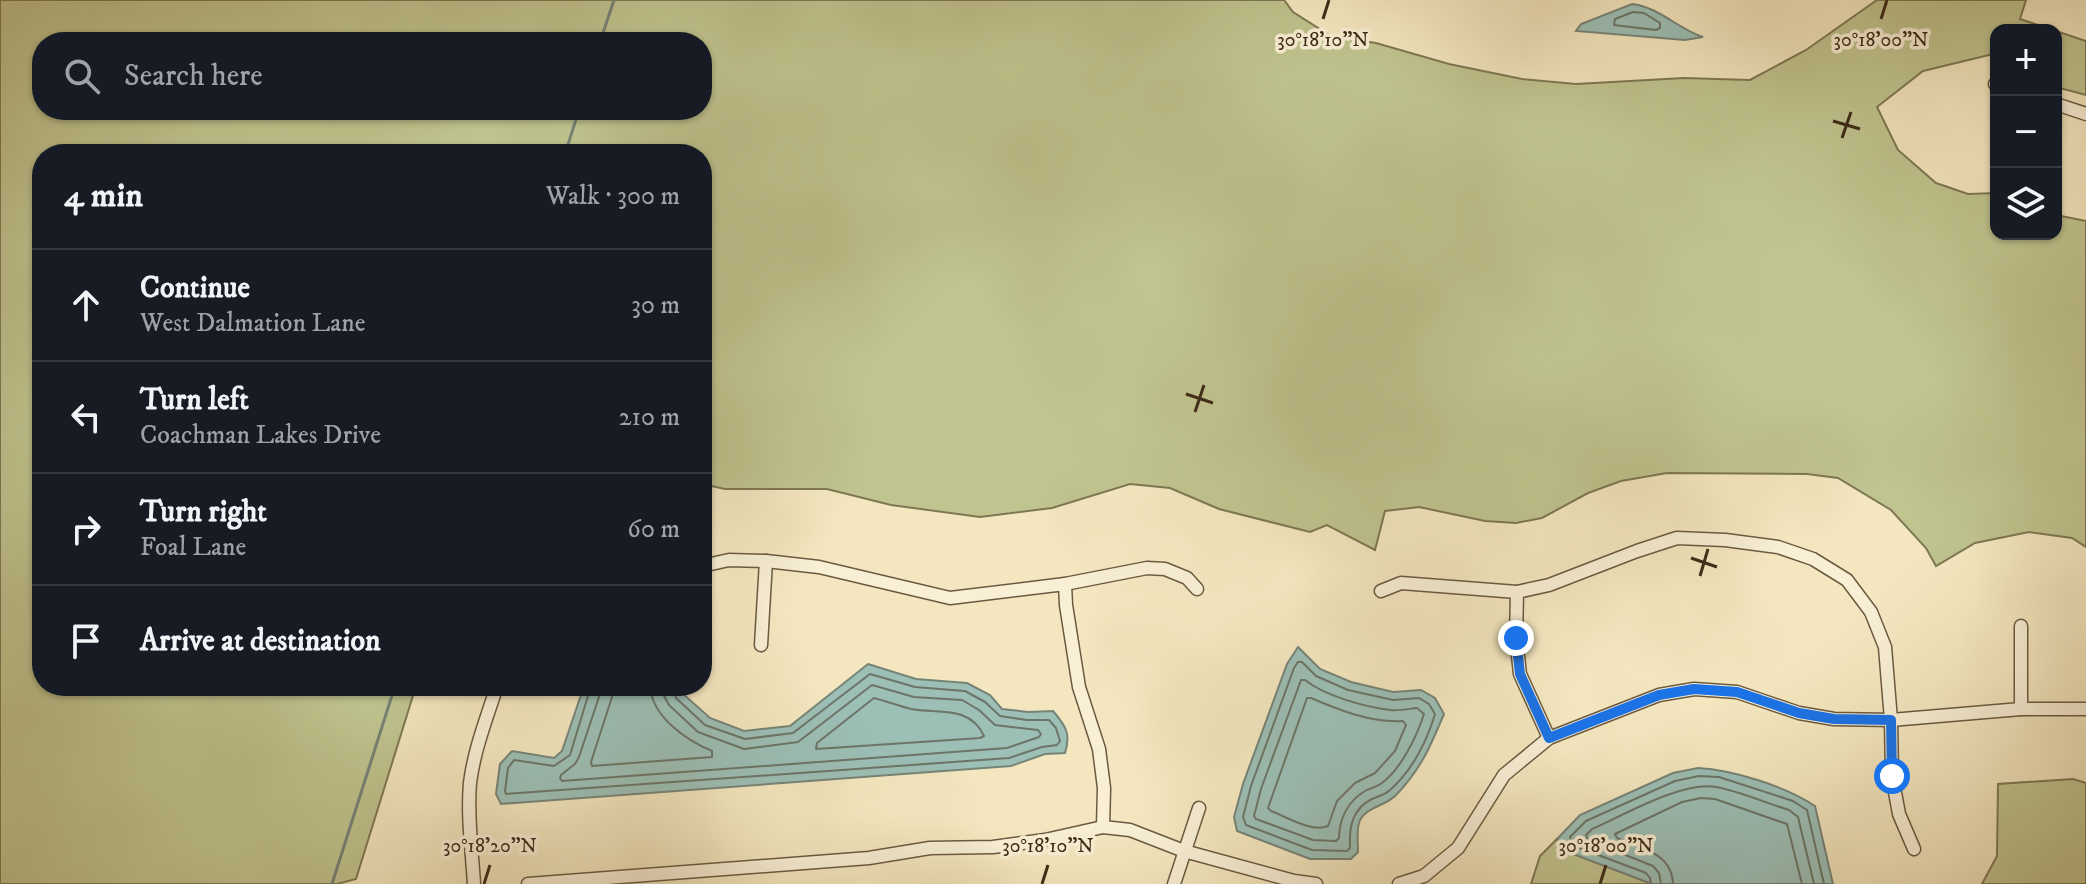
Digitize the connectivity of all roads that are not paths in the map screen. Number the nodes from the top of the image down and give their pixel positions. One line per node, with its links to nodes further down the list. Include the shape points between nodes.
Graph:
1 (2062, 106): 2 (street)
2 (2086, 114)
3 (766, 561): 4 (street); 5 (street, via 819,567 950,598); 10 (street)
4 (712, 564)
5 (1065, 584): 6 (street, via 1147,568 1187,578); 17 (street, via 1079,687 1099,749)
6 (1197, 589)
7 (1381, 591): 8 (street, via 1401,583)
8 (1517, 592): 14 (street, via 1677,538 1778,547 1813,559 1847,580 1871,612 1885,647); 15 (street, via 1520,674)
9 (2021, 626): 12 (street)
10 (761, 645)
11 (494, 696): 21 (street, via 470,783)
12 (2021, 709): 13 (street); 14 (street)
13 (2086, 709)
14 (1891, 720): 15 (street, via 1822,717 1737,692 1694,689 1659,695); 18 (street, via 1892,776 1899,814)
15 (1549, 738): 20 (street, via 1504,775 1458,848)
16 (1199, 808): 19 (street)
17 (1103, 827): 19 (street, via 1130,830); 22 (street, via 993,847 930,848 869,858)
18 (1914, 849)
19 (1184, 851): 23 (street); 24 (street)
20 (1426, 880): 25 (street)
21 (474, 884)
22 (528, 884)
23 (1174, 884)
24 (1316, 884)
25 (1399, 884)

